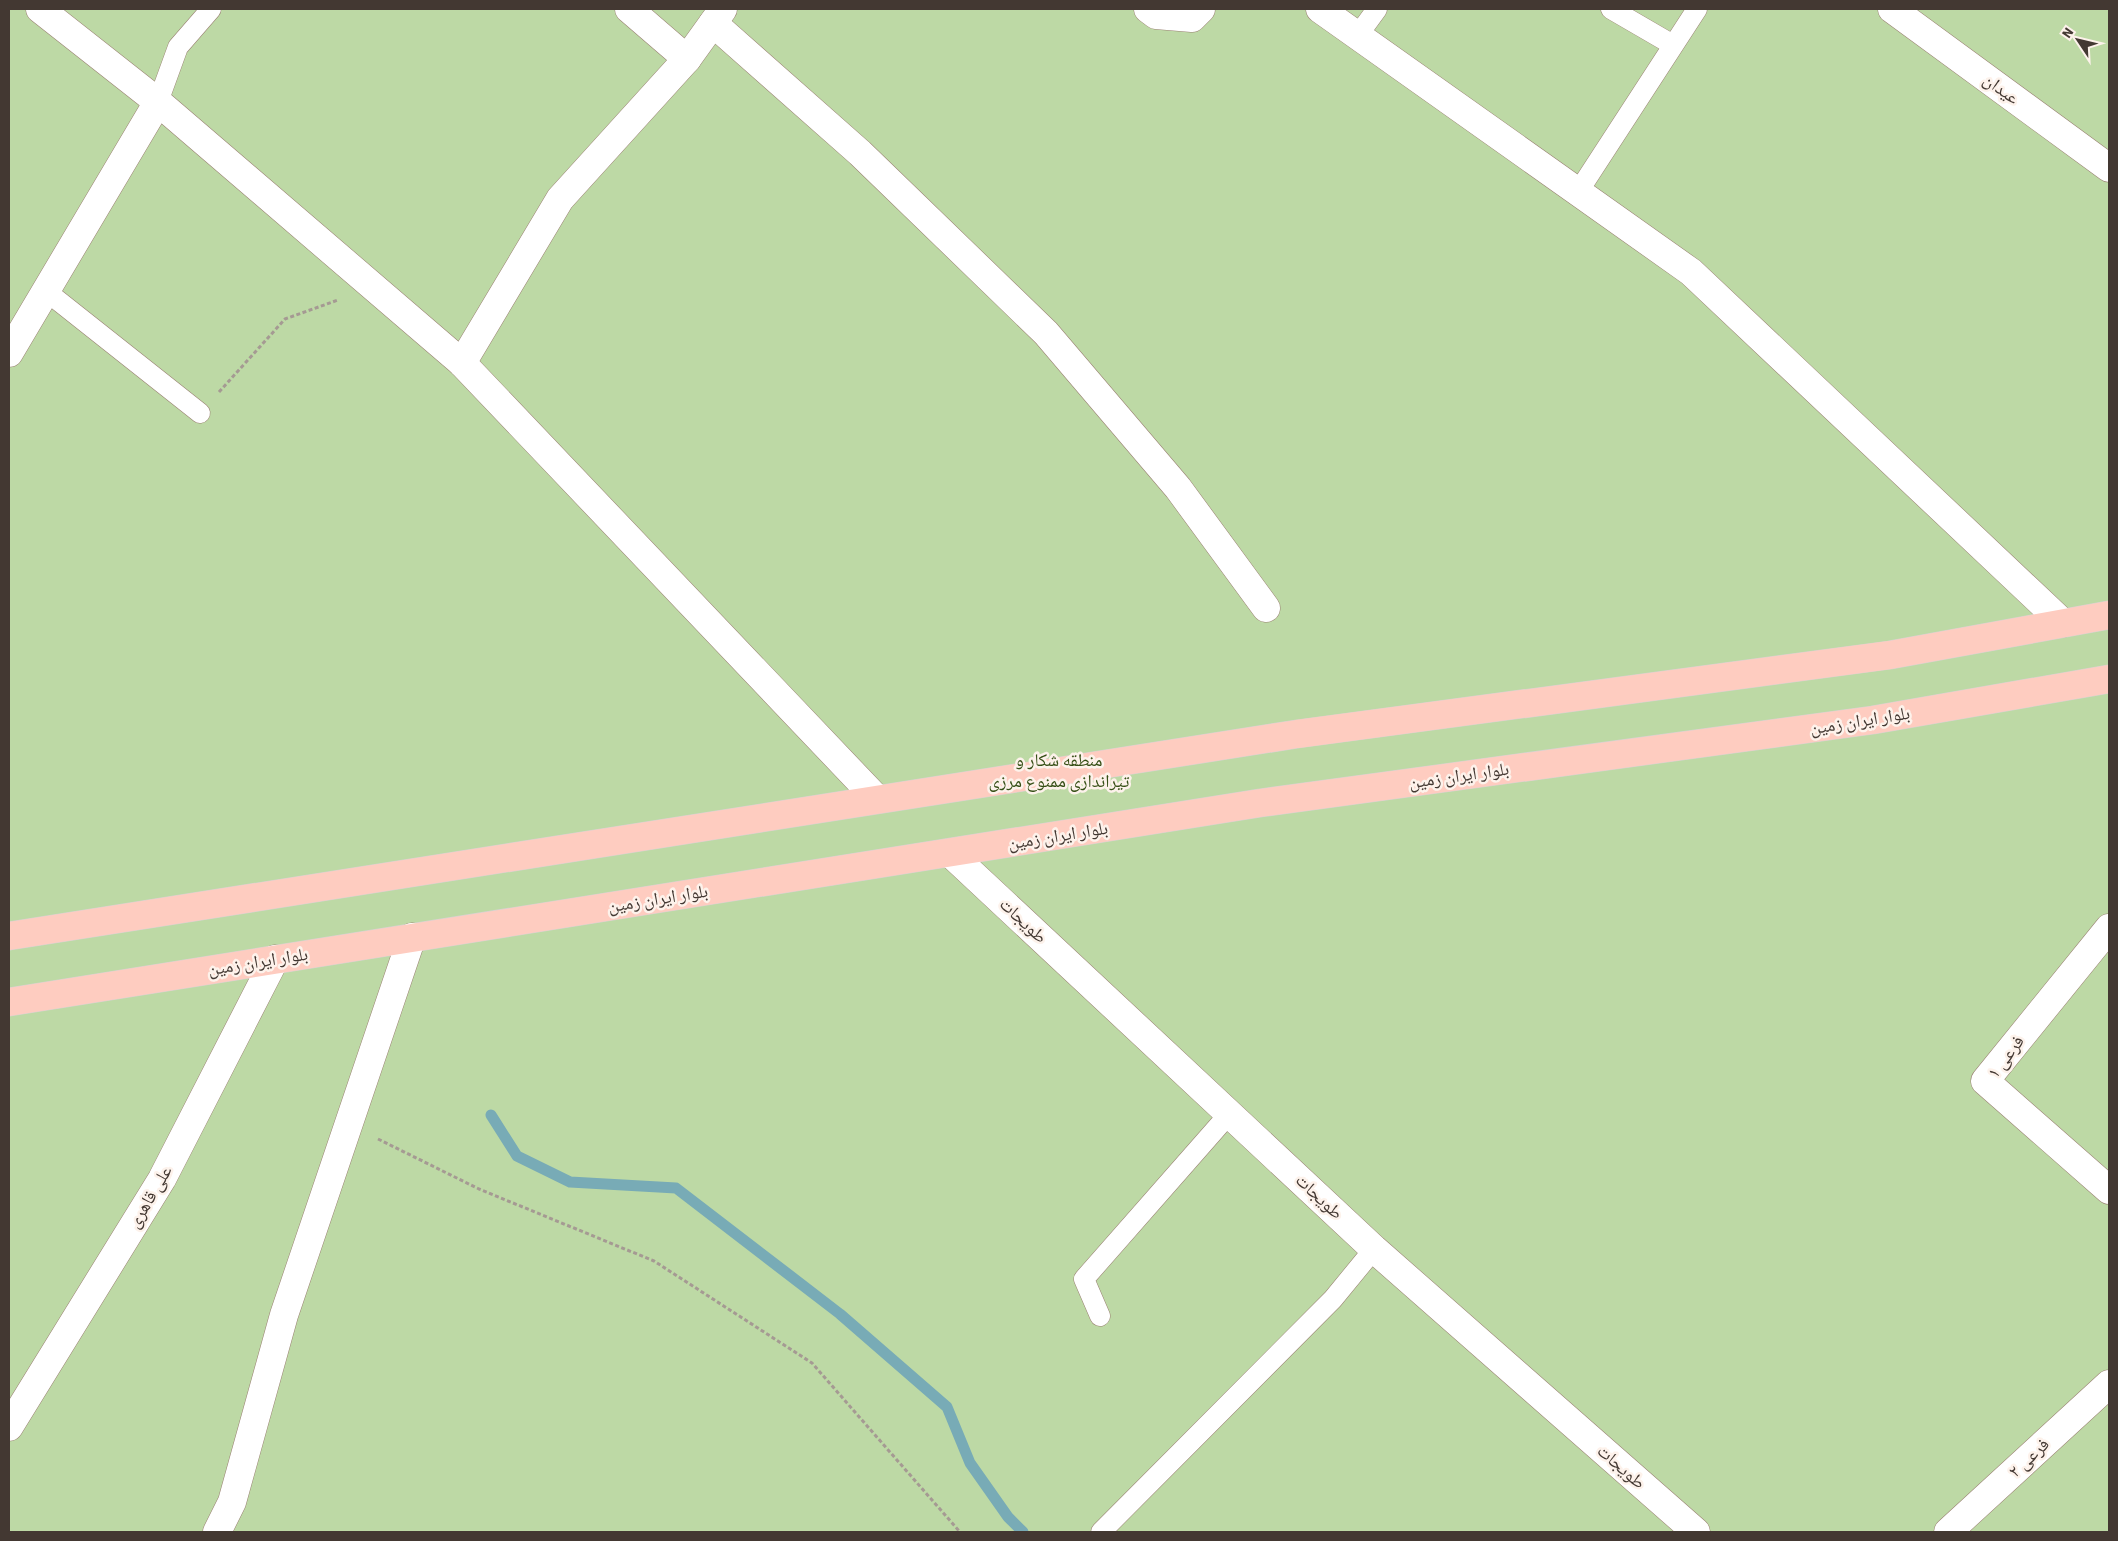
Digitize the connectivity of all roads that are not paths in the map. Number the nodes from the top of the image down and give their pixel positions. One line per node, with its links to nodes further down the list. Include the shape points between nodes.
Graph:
1 (40, 9): 15 (street)
2 (211, 9): 15 (lane, via 178,47)
3 (629, 9): 14 (street)
4 (1148, 9): 5 (street, via 1156,15 1192,18)
5 (1201, 9)
6 (1320, 9): 12 (street)
7 (1377, 9): 12 (lane)
8 (1611, 9): 13 (lane)
9 (1697, 9): 13 (lane)
10 (1892, 9): 16 (street, عیدان)
11 (718, 16): 14 (street); 22 (street, via 1046,333 1178,488)
12 (1358, 35): 17 (street)
13 (1673, 45): 17 (lane)
14 (687, 59): 20 (street, via 560,199)
15 (158, 102): 18 (street); 20 (street)
16 (2109, 168)
17 (1578, 192): 24 (street, via 1691,272)
18 (46, 291): 19 (street); 21 (lane)
19 (9, 353)
20 (462, 364): 26 (street)
21 (200, 413)
22 (1266, 608)
23 (2109, 615): 24 (main road)
24 (2063, 623): 26 (main road, via 1890,655 1297,734)
25 (2109, 679): 27 (main road, بلوار ایران زمین, via 1873,720 1260,803)
26 (877, 799): 29 (main road)
27 (950, 853): 30 (main road, بلوار ایران زمین); 33 (street, طویجات)
28 (2109, 928): 34 (street, فرعی ۱, via 1985,1081)
29 (9, 936)
30 (412, 937): 31 (main road, بلوار ایران زمین); 39 (street, via 284,1315 232,1502)
31 (275, 959): 32 (main road, بلوار ایران زمین); 38 (street, علی قاهری, via 162,1179)
32 (9, 1002)
33 (1229, 1114): 35 (street, طویجات); 36 (lane, via 1084,1279)
34 (2109, 1190)
35 (1374, 1249): 40 (lane, via 1333,1299); 41 (street, طویجات)
36 (1100, 1316)
37 (2109, 1384): 42 (street, فرعی ۲)
38 (9, 1427)
39 (217, 1532)
40 (1101, 1532)
41 (1696, 1532)
42 (1948, 1532)

